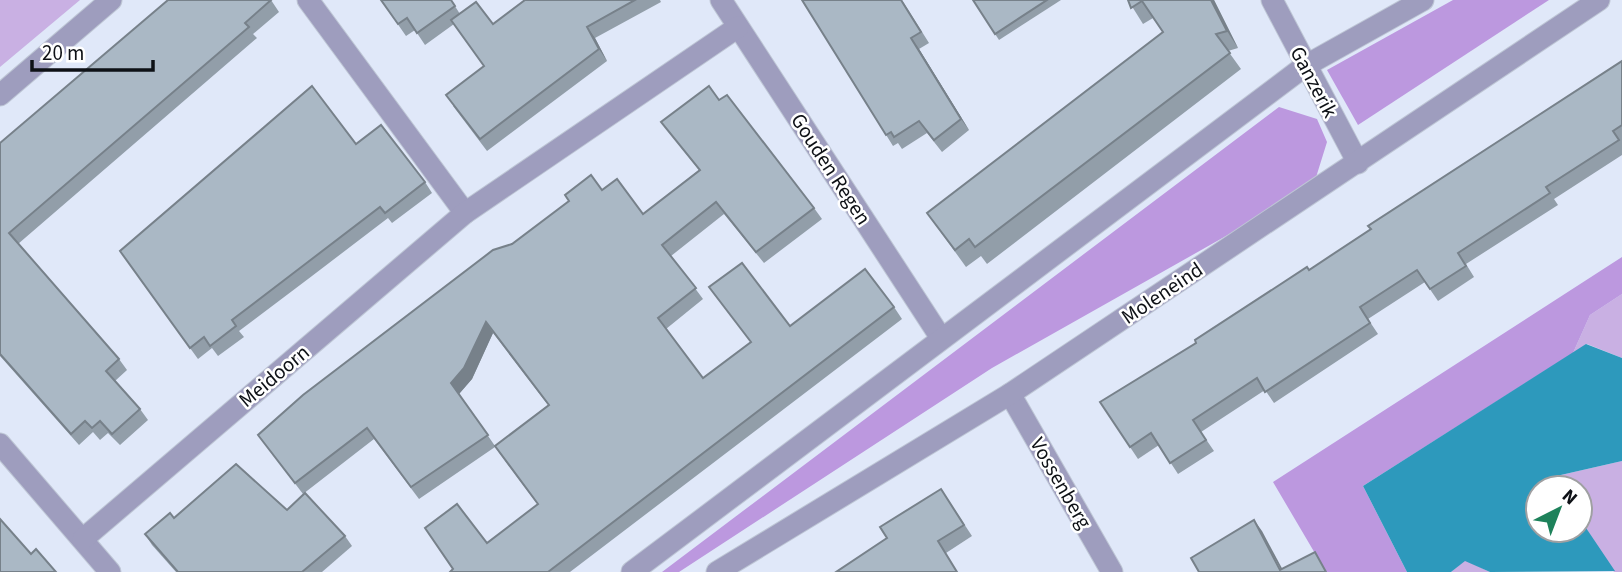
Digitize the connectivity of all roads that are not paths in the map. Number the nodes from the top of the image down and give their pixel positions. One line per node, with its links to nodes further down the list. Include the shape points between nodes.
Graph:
1 (111, 0): 9 (street)
2 (308, 0): 11 (street)
3 (721, 0): 7 (street, Gouden Regen)
4 (1272, 0): 8 (street, Ganzerik)
5 (1423, 0): 8 (street)
6 (1599, 0): 10 (street, Moleneind)
7 (738, 27): 11 (street, Meidoorn); 12 (street, Gouden Regen)
8 (1305, 66): 10 (street, Ganzerik); 12 (street)
9 (0, 95)
10 (1358, 163): 13 (street, Moleneind)
11 (465, 213): 15 (street, Meidoorn)
12 (941, 338): 17 (street)
13 (1010, 394): 18 (street, Moleneind); 19 (street, Vossenberg)
14 (0, 444): 15 (street)
15 (83, 539): 16 (street)
16 (110, 572)
17 (632, 572)
18 (717, 572)
19 (1112, 572)

